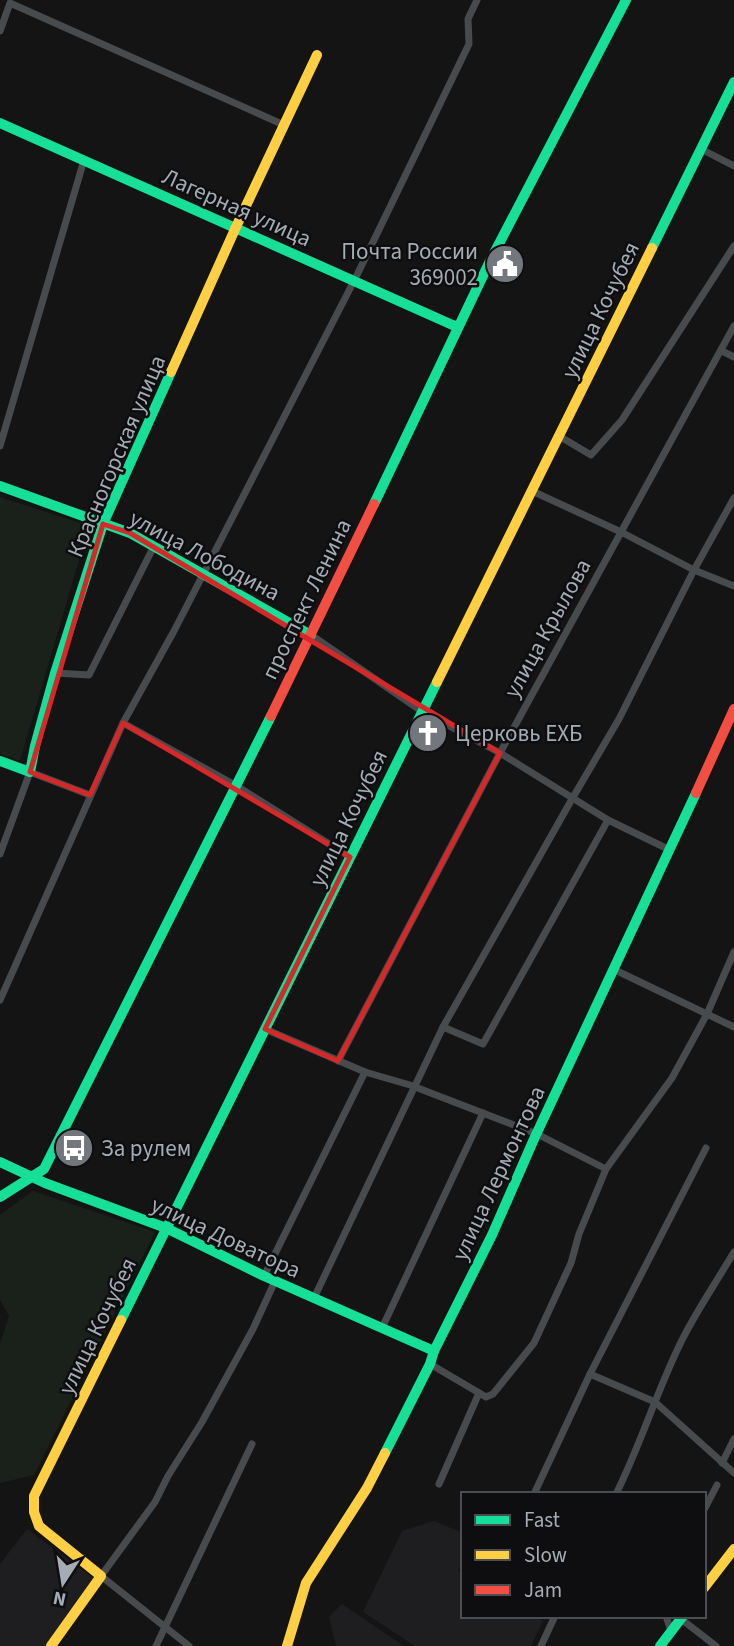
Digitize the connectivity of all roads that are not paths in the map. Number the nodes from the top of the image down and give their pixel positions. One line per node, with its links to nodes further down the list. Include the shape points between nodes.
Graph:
1 (477, 0): 13 (street, via 468,19 469,44)
2 (626, 0): 15 (street, проспект Ленина)
3 (0, 31): 7 (street, via 10,3)
4 (317, 55): 7 (street, Красногорская улица)
5 (734, 82): 8 (street, улица Кочубея)
6 (0, 123): 9 (street, Лагерная улица)
7 (284, 125): 11 (street, Красногорская улица)
8 (701, 149): 10 (street); 18 (street, улица Кочубея)
9 (84, 160): 11 (street, Лагерная улица); 19 (street)
10 (734, 166)
11 (236, 227): 13 (street, Лагерная улица); 23 (street, Красногорская улица)
12 (734, 246): 18 (street, via 622,420 591,455)
13 (354, 281): 15 (street, Лагерная улица); 27 (street)
14 (734, 326): 16 (street, улица Крылова)
15 (457, 327): 29 (street, проспект Ленина)
16 (722, 351): 17 (street); 24 (street, улица Крылова)
17 (734, 357)
18 (559, 436): 21 (street, улица Кочубея)
19 (0, 446)
20 (0, 486): 23 (street, улица Лободина)
21 (532, 491): 24 (street); 32 (street, улица Кочубея)
22 (734, 498): 26 (street)
23 (103, 524): 25 (street, улица Лободина); 30 (street, Красногорская улица)
24 (621, 532): 26 (street); 34 (street, улица Крылова)
25 (154, 546): 27 (street, улица Лободина); 30 (street, via 89,675)
26 (694, 570): 28 (street); 39 (street, via 619,719)
27 (203, 574): 29 (street, улица Лободина); 33 (street)
28 (734, 586)
29 (311, 635): 32 (street, улица Лободина); 37 (street, проспект Ленина)
30 (55, 673): 36 (street, Красногорская улица)
31 (734, 709): 42 (street, улица Лермонтова)
32 (423, 712): 34 (street, улица Лободина); 44 (street, улица Кочубея)
33 (123, 723): 37 (street); 38 (street)
34 (500, 753): 39 (street, улица Лободина); 52 (street, улица Крылова)
35 (0, 761): 36 (street)
36 (30, 772): 38 (street); 41 (street, Красногорская улица)
37 (235, 785): 44 (street); 60 (street, проспект Ленина, via 54,1150 44,1169)
38 (90, 795): 47 (street)
39 (572, 799): 40 (street, улица Лободина); 49 (street)
40 (608, 820): 42 (street, улица Лободина); 49 (street, via 483,1044)
41 (3, 836): 43 (street, Красногорская улица)
42 (670, 850): 46 (street, улица Лермонтова)
43 (0, 854)
44 (350, 857): 51 (street, улица Кочубея)
45 (734, 952): 48 (street)
46 (613, 969): 48 (street); 56 (street, улица Лермонтова)
47 (0, 1000)
48 (707, 1014): 50 (street); 59 (street, via 672,1078)
49 (443, 1027): 54 (street)
50 (734, 1027)
51 (265, 1028): 52 (street); 62 (street, улица Кочубея)
52 (338, 1061): 53 (street)
53 (365, 1072): 54 (street); 64 (street)
54 (414, 1087): 55 (street); 66 (street)
55 (482, 1113): 56 (street); 67 (street)
56 (537, 1134): 59 (street); 68 (street, улица Лермонтова)
57 (706, 1148): 70 (street)
58 (0, 1162): 60 (street, улица Доватора)
59 (606, 1169): 71 (street, via 571,1263 534,1343 493,1394 486,1398)
60 (31, 1177): 61 (street, проспект Ленина); 62 (street, улица Доватора)
61 (0, 1196)
62 (166, 1228): 64 (street, улица Доватора); 83 (street, улица Кочубея, via 34,1496 39,1526)
63 (734, 1252): 72 (street, via 682,1339)
64 (264, 1276): 65 (street, улица Доватора)
65 (275, 1281): 66 (street, улица Доватора); 83 (street, via 155,1502)
66 (314, 1298): 67 (street, улица Доватора)
67 (382, 1328): 68 (street, улица Доватора)
68 (434, 1350): 69 (street, улица Лермонтова)
69 (430, 1364): 71 (street); 93 (street, улица Лермонтова, via 367,1488 306,1583)
70 (590, 1374): 72 (street); 79 (street)
71 (479, 1394): 77 (street)
72 (655, 1402): 75 (street); 80 (street)
73 (734, 1439): 75 (street)
74 (252, 1444): 88 (street)
75 (722, 1463): 76 (street)
76 (734, 1474)
77 (439, 1485)
78 (717, 1485): 81 (street)
79 (535, 1492)
80 (617, 1492)
81 (706, 1506)
82 (734, 1549): 84 (street)
83 (101, 1576): 88 (street); 90 (street)
84 (706, 1585)
85 (554, 1618): 94 (street)
86 (667, 1618): 89 (street)
87 (682, 1618): 89 (street); 96 (street)
88 (164, 1626): 91 (street); 92 (street)
89 (671, 1631): 95 (street)
90 (51, 1646)
91 (156, 1646)
92 (189, 1646)
93 (287, 1646)
94 (541, 1646)
95 (660, 1646)
96 (716, 1646)

